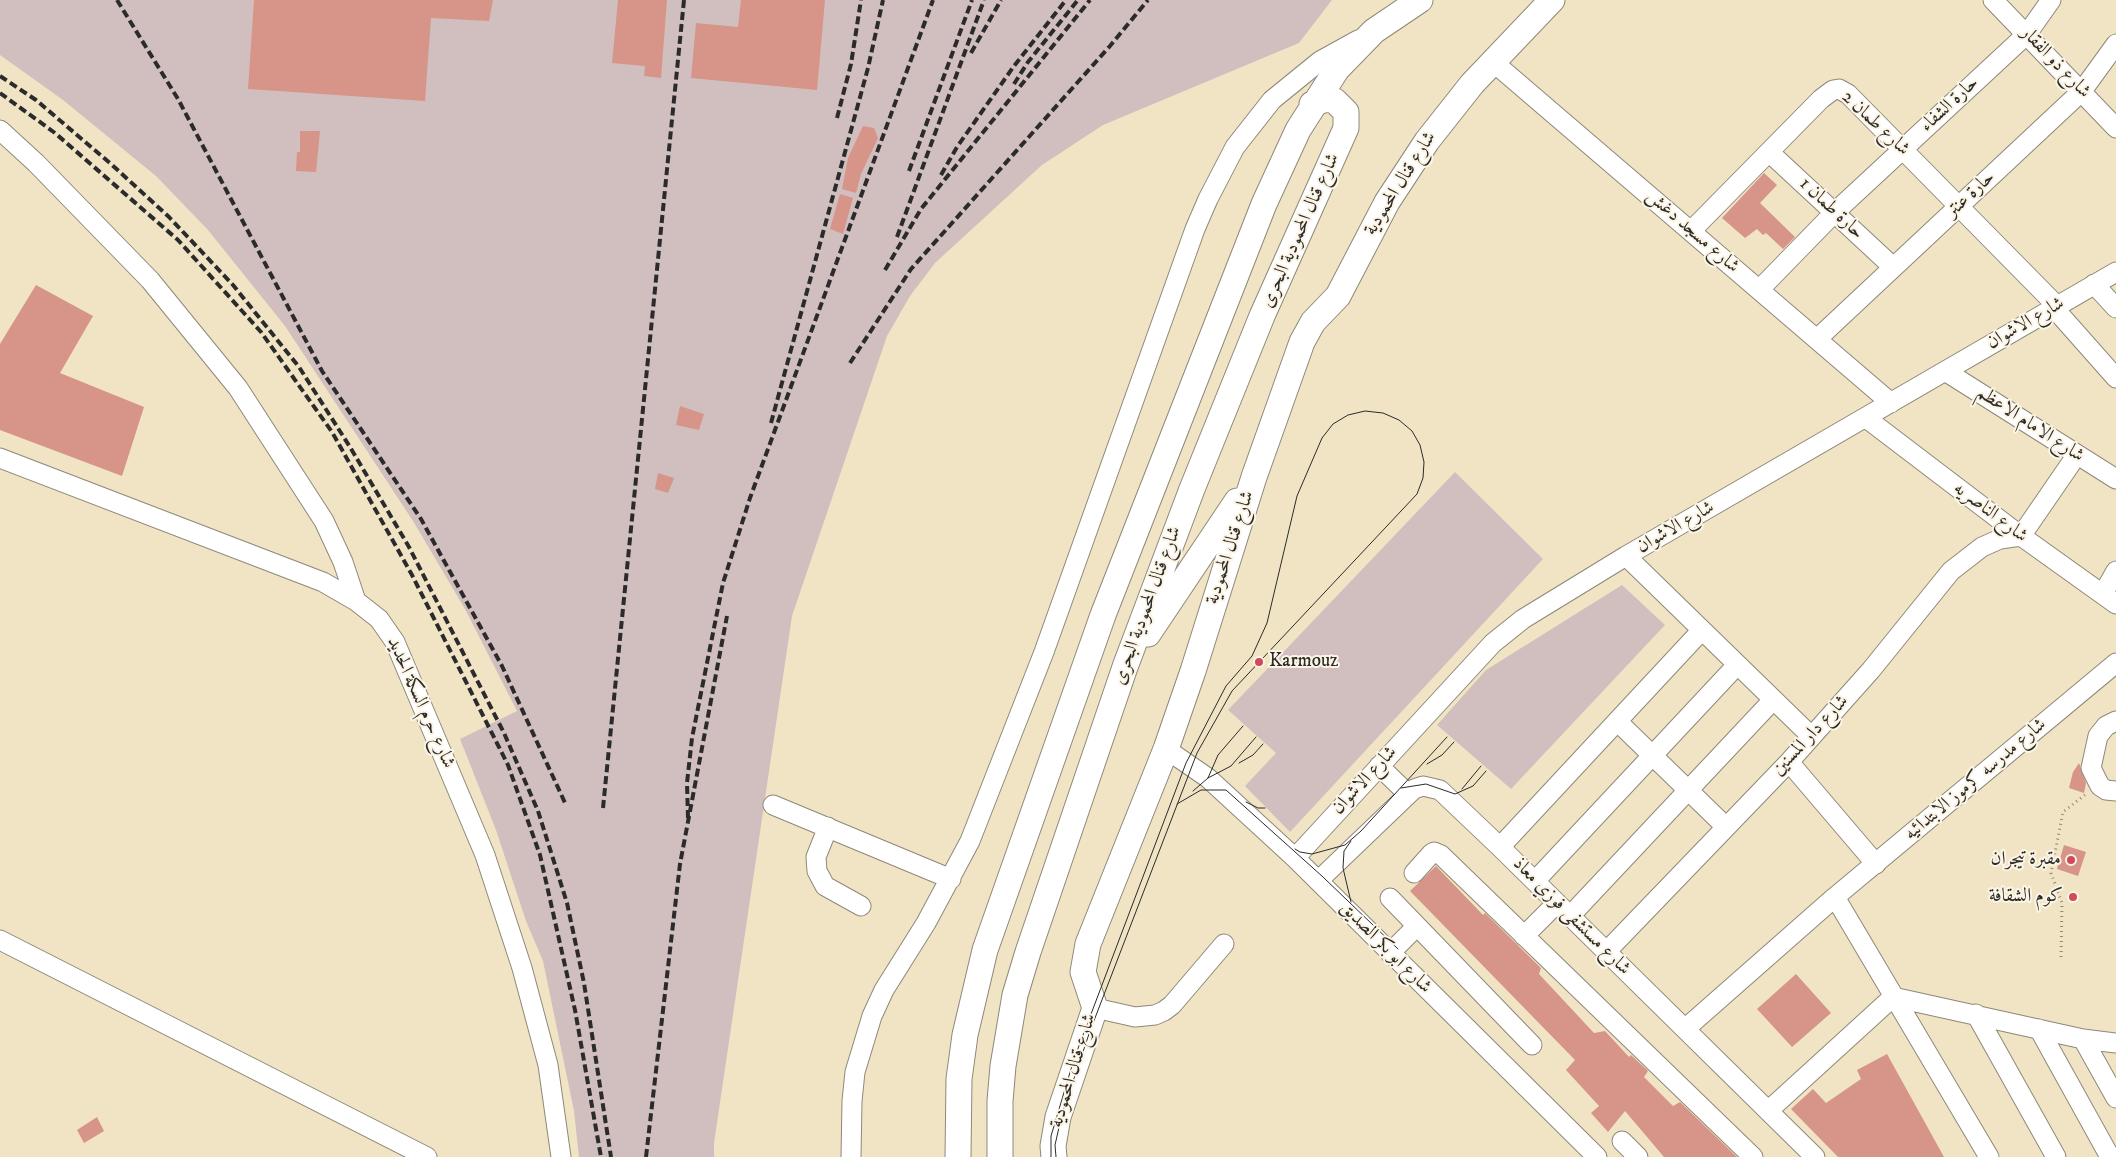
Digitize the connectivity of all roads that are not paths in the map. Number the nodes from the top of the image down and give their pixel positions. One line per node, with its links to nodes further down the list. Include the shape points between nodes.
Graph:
1 (1420, 0): 5 (main road, شارع قنال المحمودية البحرى)
2 (1552, 0): 8 (main road, شارع قنال المحمودية)
3 (1993, 0): 6 (street, شارع ذو الفقار)
4 (2051, 0): 6 (street, حارة الشفاء)
5 (1374, 31): 10 (main road, شارع قنال المحمودية البحرى, via 1337,69); 60 (street, via 1320,61 1272,100 1252,123 1220,172 1195,229 1044,652 970,841)
6 (2027, 34): 9 (street, شارع ذو الفقار); 13 (street, حارة الشفاء)
7 (2116, 44): 9 (street, حارة عنتر)
8 (1492, 61): 17 (street, شارع مسجد دغش); 32 (main road, شارع قنال المحمودية, via 1416,156 1373,226 1338,296 1307,332)
9 (2082, 92): 11 (street, شارع ذو الفقار); 15 (street, حارة عنتر)
10 (1312, 104): 41 (main road, شارع قنال المحمودية البحرى, via 1335,100 1346,112 1346,128 1255,334); 88 (main road, شارع قنال المحمودية البحرى, via 1264,204 1128,551 1004,895 983,959 965,1035 959,1079)
11 (2116, 128)
12 (0, 130): 37 (street, via 150,280 238,388 324,521)
13 (1902, 149): 14 (street, شارع طمان 2, via 1839,89 1832,90 1821,99); 15 (street, شارع طمان 2); 16 (street, حارة الشفاء)
14 (1769, 152): 16 (street, حارة طمان 1); 17 (street, شارع طمان 2)
15 (1959, 206): 18 (street, حارة عنتر); 22 (street, شارع طمان 2)
16 (1834, 213): 18 (street, حارة طمان 1); 21 (street, حارة الشفاء)
17 (1691, 231): 21 (street, شارع مسجد دغش)
18 (1893, 267): 24 (street, حارة عنتر)
19 (2116, 272): 20 (street, شارع الاشوان)
20 (2094, 284): 22 (street, شارع الاشوان); 23 (street)
21 (1759, 290): 24 (street, شارع مسجد دغش)
22 (2056, 307): 25 (street, شارع الاشوان); 26 (street, شارع طمان 2)
23 (2116, 308)
24 (1817, 339): 27 (street, شارع مسجد دغش)
25 (1945, 371): 27 (street, شارع الاشوان); 29 (street, شارع الامام الاعظم)
26 (2116, 378)
27 (1890, 403): 28 (street, شارع الاشوان)
28 (1866, 418): 33 (street, شارع الناصريه); 34 (street, شارع الاشوان)
29 (2076, 456): 31 (street, شارع الامام الاعظم); 33 (street)
30 (0, 458): 37 (street, شارع حرم السكة الحديد, via 322,582)
31 (2114, 471)
32 (1254, 477): 41 (main road); 46 (main road, شارع قنال المحمودية)
33 (2021, 536): 36 (street, شارع الناصريه); 45 (street, شارع دار المسنين, via 2000,539 1982,547 1951,571 1871,670)
34 (1626, 556): 38 (street); 49 (street, شارع الاشوان, via 1500,637)
35 (2116, 571): 36 (street)
36 (2109, 599)
37 (356, 601): 86 (street, شارع حرم السكة الحديد, via 380,619 395,642 485,855 522,968 548,1065)
38 (1702, 630): 40 (street); 43 (street)
39 (2116, 663): 58 (street, شارع مدرسه كرموز الابتدائيه)
40 (1738, 665): 42 (street); 47 (street)
41 (1125, 667): 89 (main road, شارع قنال المحمودية البحرى, via 1015,995 1003,1066)
42 (1773, 700): 45 (street); 50 (street)
43 (1617, 721): 47 (street); 56 (street)
44 (2116, 721): 51 (street, via 2106,726 2098,736 2091,768 2094,778 2106,790)
45 (1811, 736): 48 (street, شارع دار المسنين)
46 (1166, 749): 57 (street, شارع ابو بكر الصديق, via 1208,778); 75 (main road, شارع قنال المحمودية, via 1088,944 1083,972)
47 (1652, 756): 50 (street); 62 (street)
48 (1789, 762): 54 (street, شارع دار المسنين); 58 (street)
49 (1379, 766): 52 (street); 57 (street, شارع الاشوان)
50 (1688, 790): 54 (street); 67 (street)
51 (2116, 791)
52 (1408, 794): 56 (street, شارع مستشفى فوزي معاذ, via 1423,786 1440,790); 61 (street, شارع مستشفى فوزي معاذ)
53 (773, 805): 55 (street)
54 (1725, 826): 72 (street, شارع دار المسنين)
55 (828, 827): 60 (street); 66 (street, via 816,857 817,871 825,886)
56 (1500, 847): 62 (street, شارع مستشفى فوزي معاذ)
57 (1295, 858): 61 (street, شارع ابو بكر الصديق)
58 (1876, 864): 63 (street, شارع مدرسه كرموز الابتدائيه)
59 (1414, 873): 69 (street, via 1430,854 1438,853)
60 (951, 879): 87 (street, via 884,990 872,1016 855,1072)
61 (1318, 881): 73 (street, شارع ابو بكر الصديق)
62 (1535, 881): 65 (street, شارع مستشفى فوزي معاذ)
63 (1835, 897): 74 (street); 77 (street, شارع مدرسه كرموز الابتدائيه)
64 (1390, 898): 68 (street)
65 (1557, 903): 67 (street, شارع مستشفى فوزي معاذ); 69 (street)
66 (861, 906)
67 (1570, 916): 72 (street, شارع مستشفى فوزي معاذ)
68 (1417, 926): 73 (street); 81 (street)
69 (1524, 936): 93 (street)
70 (0, 940): 85 (street)
71 (1224, 944): 75 (street, via 1164,1011 1135,1017)
72 (1606, 952): 77 (street, شارع مستشفى فوزي معاذ)
73 (1390, 953): 91 (street, شارع ابو بكر الصديق)
74 (1893, 997): 76 (street); 83 (street); 95 (street)
75 (1095, 1008): 90 (main road, شارع قنال المحمودية, via 1058,1116)
76 (1976, 1014): 78 (street); 96 (street)
77 (1685, 1029): 83 (street, شارع مستشفى فوزي معاذ)
78 (2039, 1029): 79 (street); 97 (street)
79 (2083, 1039): 80 (street); 82 (street)
80 (2116, 1043)
81 (1532, 1045)
82 (2116, 1098)
83 (1768, 1110): 94 (street, شارع مستشفى فوزي معاذ)
84 (1622, 1141): 92 (street)
85 (427, 1157)
86 (561, 1157)
87 (851, 1157)
88 (958, 1157)
89 (1000, 1157)
90 (1054, 1157)
91 (1597, 1157)
92 (1638, 1157)
93 (1753, 1157)
94 (1815, 1157)
95 (1988, 1157)
96 (2056, 1157)
97 (2110, 1157)

